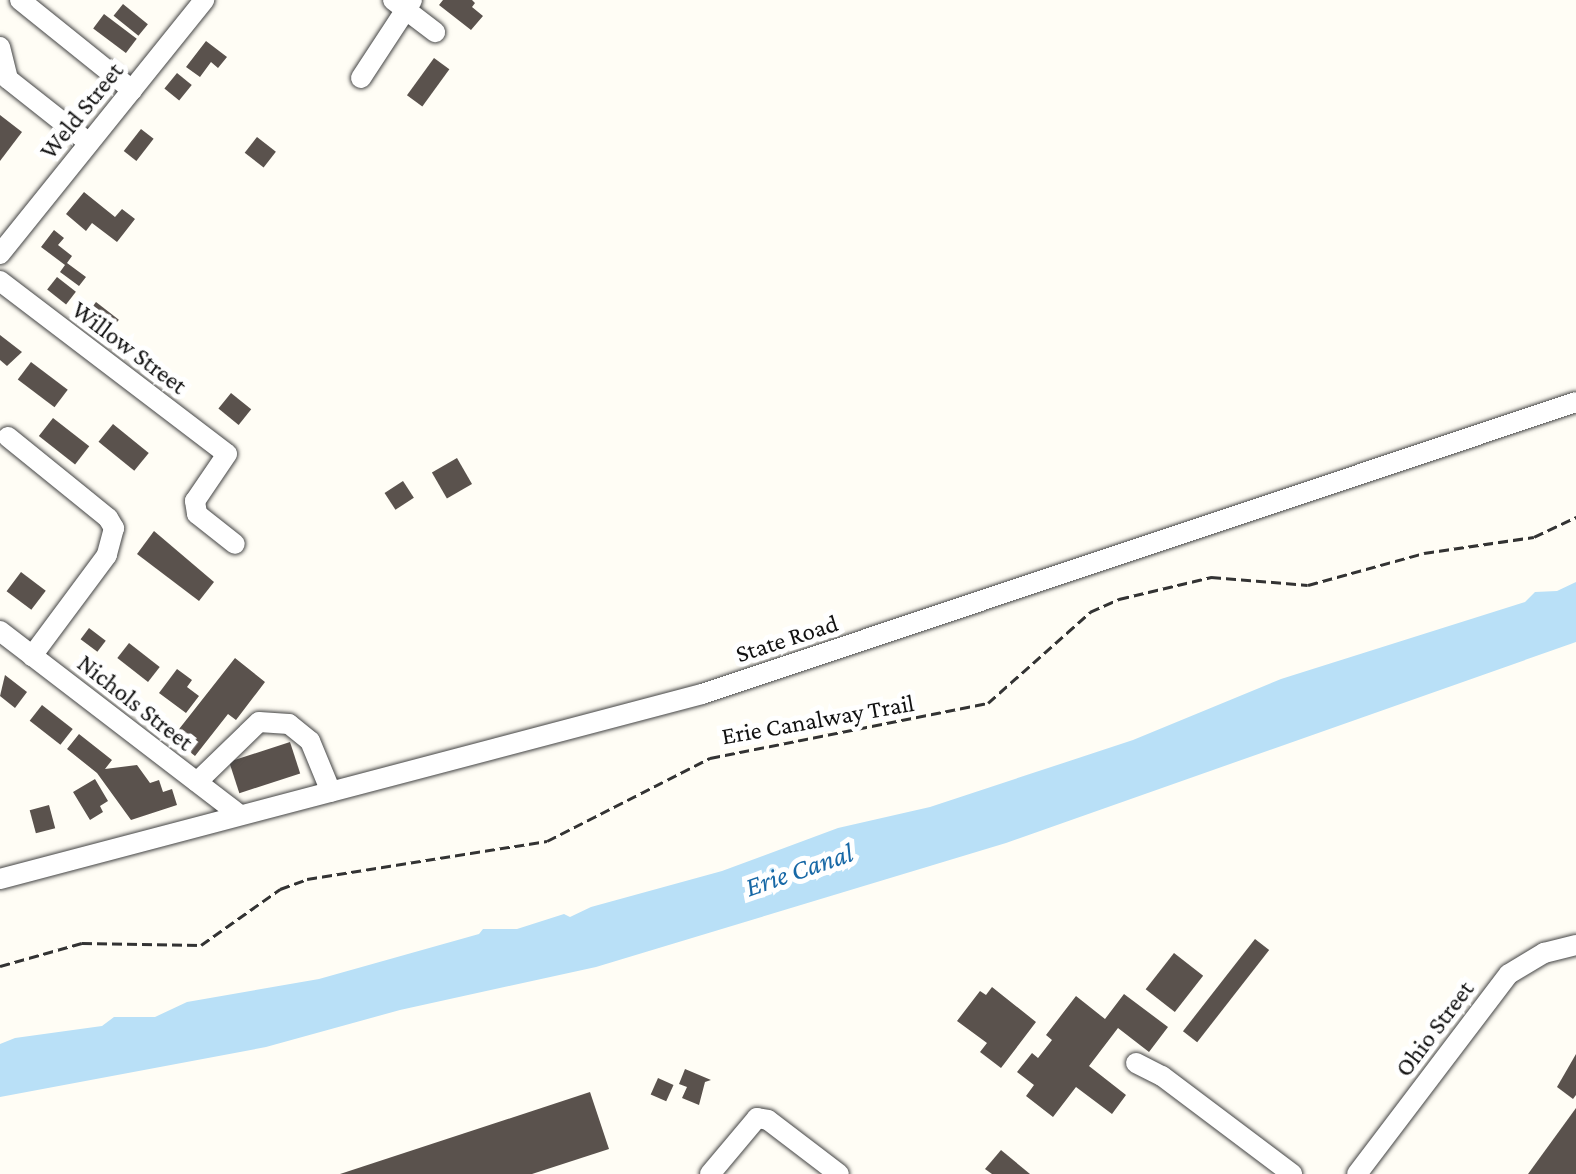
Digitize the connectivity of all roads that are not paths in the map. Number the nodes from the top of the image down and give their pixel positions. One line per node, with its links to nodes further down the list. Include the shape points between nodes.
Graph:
1 (20, 0): 7 (street)
2 (204, 0): 7 (street, Weld Street)
3 (403, 3): 4 (street); 6 (street)
4 (435, 32)
5 (0, 47): 8 (street, via 8,79)
6 (361, 78)
7 (132, 90): 8 (street, Weld Street)
8 (88, 143): 9 (street, Weld Street)
9 (0, 254)
10 (0, 281): 13 (street, Willow Street, via 227,454 194,501 197,514)
11 (1576, 402): 17 (street, State Road, via 702,694)
12 (8, 437): 15 (street, via 114,528 106,554)
13 (235, 544)
14 (0, 631): 15 (street, Nichols Street)
15 (32, 656): 16 (street, Nichols Street)
16 (196, 782): 17 (street, via 259,722 288,724 310,742); 18 (street, Nichols Street)
17 (332, 792): 18 (street, State Road)
18 (240, 815): 19 (street, State Road)
19 (0, 879)
20 (1576, 945): 25 (street, Ohio Street, via 1509,974)
21 (1136, 1063): 24 (street)
22 (710, 1174): 23 (street, via 756,1118)
23 (840, 1174)
24 (1292, 1174)
25 (1357, 1174)

